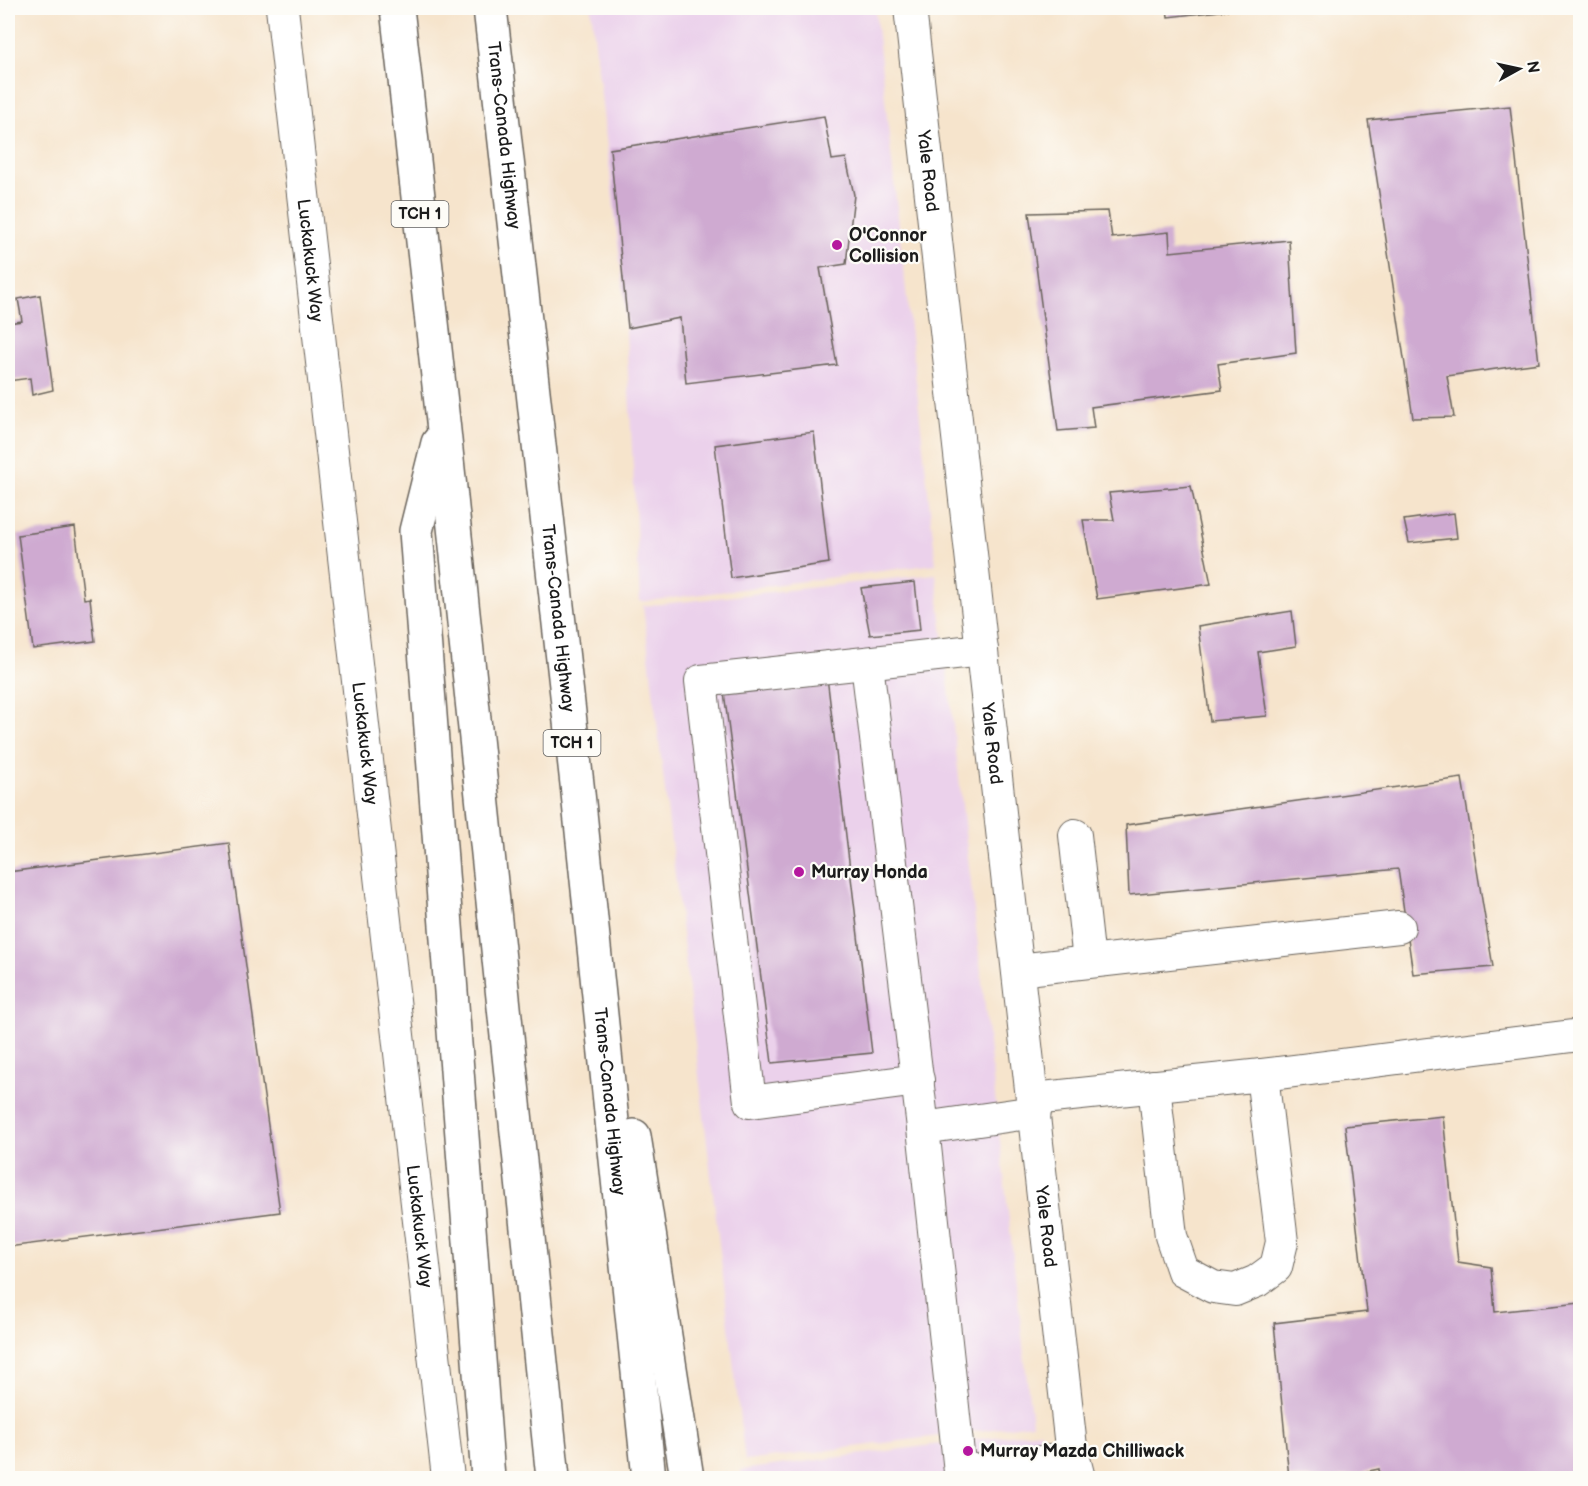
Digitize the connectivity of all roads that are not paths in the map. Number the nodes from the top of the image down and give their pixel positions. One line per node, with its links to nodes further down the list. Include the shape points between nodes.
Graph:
1 (282, 8): 20 (street, Luckakuck Way)
2 (397, 8): 5 (highway, TCH 1)
3 (490, 8): 8 (highway, Trans-Canada Highway / TCH 1)
4 (910, 8): 6 (street, Yale Road)
5 (443, 421): 21 (highway, via 416,531); 22 (highway, TCH 1)
6 (982, 650): 7 (street); 12 (street, Yale Road)
7 (867, 664): 15 (street); 15 (street, via 701,681 750,1102)
8 (578, 793): 23 (highway, Trans-Canada Highway / TCH 1); 24 (highway)
9 (1075, 835): 11 (street)
10 (1399, 927): 11 (street)
11 (1089, 961): 12 (street)
12 (1018, 970): 17 (street, Yale Road)
13 (1581, 1035): 14 (street)
14 (1262, 1075): 16 (street); 16 (street, via 1282,1242 1276,1267 1257,1281 1234,1290 1213,1287 1184,1271 1171,1236)
15 (918, 1080): 18 (street)
16 (1154, 1086): 17 (street)
17 (1034, 1106): 18 (street); 19 (street, Yale Road)
18 (923, 1128): 19 (street, via 960,1472)
19 (1076, 1468)
20 (448, 1479)
21 (488, 1479)
22 (553, 1479)
23 (649, 1479)
24 (687, 1479)

